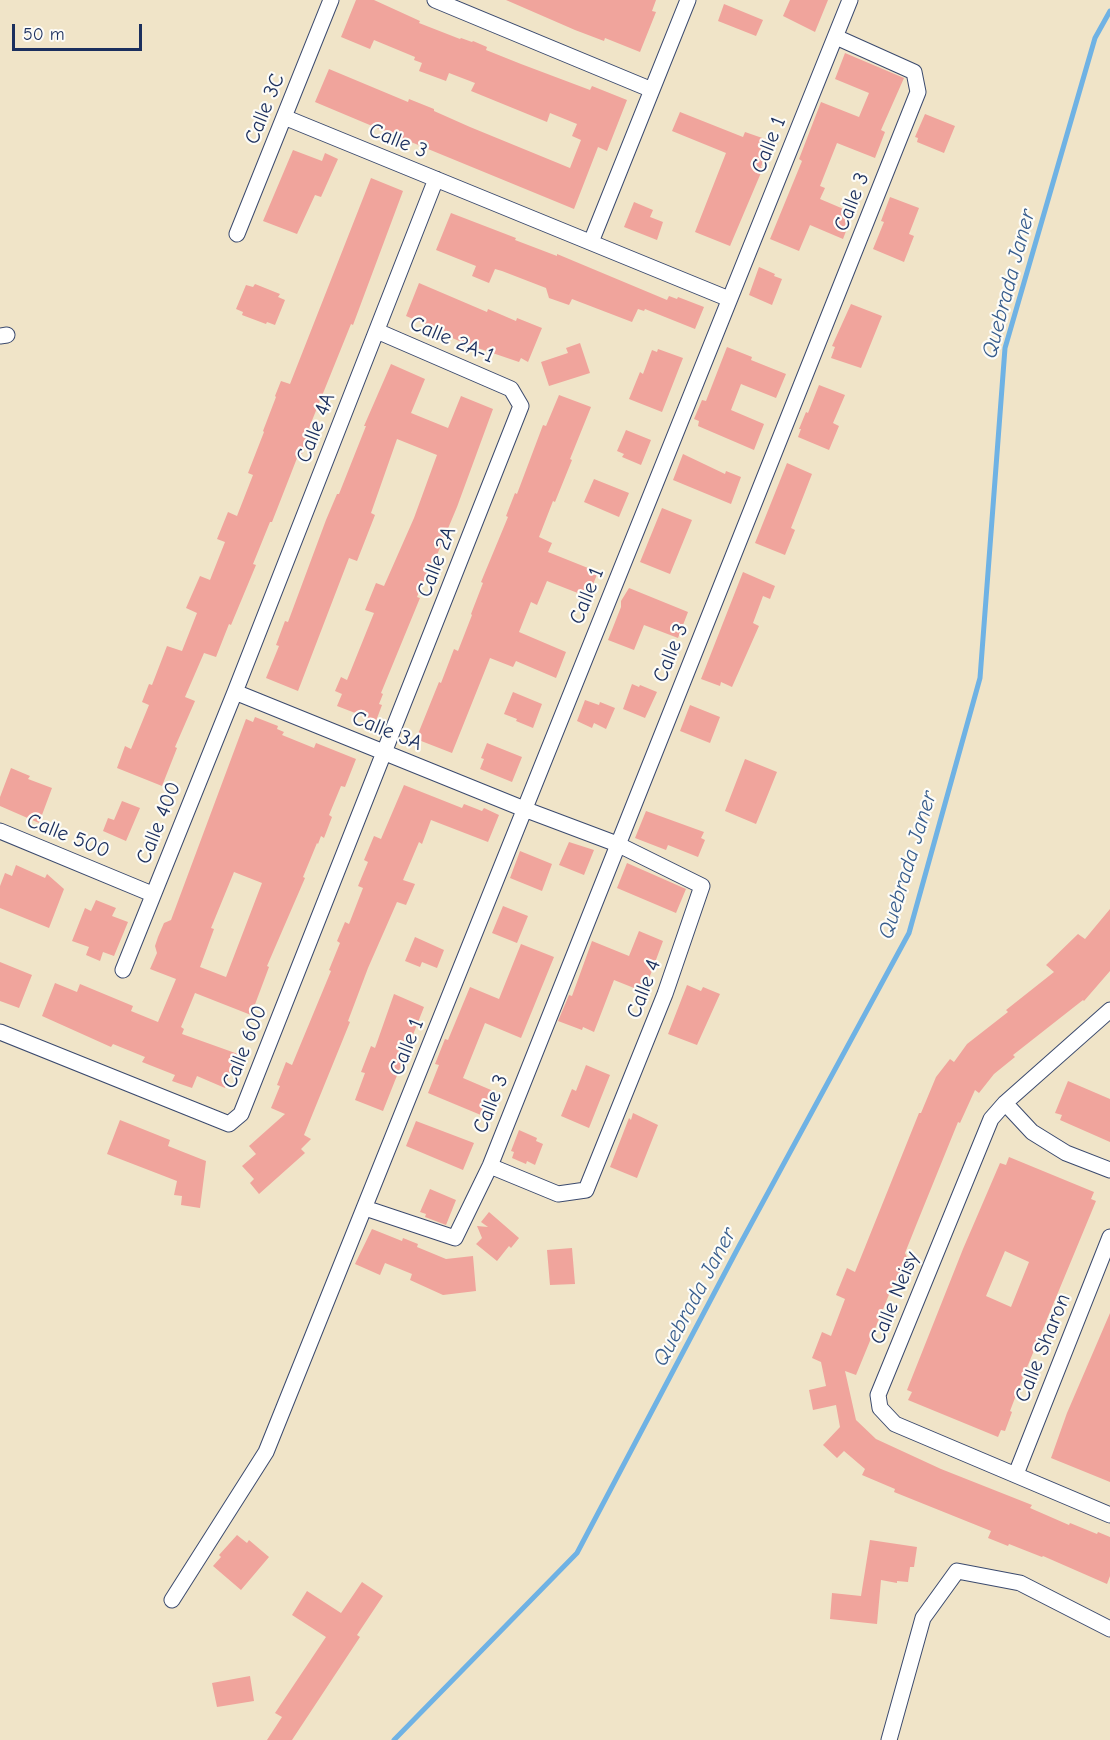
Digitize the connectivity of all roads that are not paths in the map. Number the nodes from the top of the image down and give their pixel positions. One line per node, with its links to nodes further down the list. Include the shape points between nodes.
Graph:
1 (331, 0): 7 (street, Calle 3C)
2 (435, 0): 6 (street)
3 (688, 0): 6 (street)
4 (850, 0): 5 (street, Calle 1)
5 (836, 37): 11 (street, Calle 1); 18 (street, Calle 3, via 914,72 918,92)
6 (652, 90): 10 (street)
7 (284, 117): 8 (street, Calle 3); 9 (street, Calle 3C)
8 (436, 179): 10 (street, Calle 3); 12 (street, Calle 4A)
9 (237, 234)
10 (591, 242): 11 (street, Calle 3)
11 (729, 299): 16 (street, Calle 1)
12 (377, 331): 13 (street, Calle 2A-1); 14 (street, Calle 4A)
13 (511, 388): 15 (street, Calle 2A, via 521,406)
14 (235, 692): 15 (street, Calle 3A); 19 (street, Calle 400)
15 (384, 753): 16 (street, Calle 3A); 22 (street, Calle 600, via 241,1114 229,1124)
16 (524, 809): 18 (street, Calle 4); 26 (street, Calle 1)
17 (0, 831): 19 (street, Calle 500)
18 (617, 844): 24 (street, Calle 3); 24 (street, Calle 4, via 702,886 665,994 586,1190 558,1194)
19 (152, 894): 20 (street, Calle 400)
20 (123, 970)
21 (1110, 1010): 23 (street, Calle Neisy)
22 (0, 1032)
23 (1005, 1103): 25 (street, via 1032,1132 1066,1153); 28 (street, Calle Neisy, via 991,1119 878,1395 880,1408 895,1424)
24 (490, 1166): 26 (street, Calle 3, via 455,1238)
25 (1110, 1170)
26 (365, 1208): 30 (street, Calle 1, via 266,1452)
27 (1110, 1237): 28 (street, Calle Sharon)
28 (1016, 1474): 29 (street, Calle Neisy)
29 (1110, 1515)
30 (172, 1600)
31 (1110, 1629): 32 (street, via 1020,1583 957,1571 923,1618)
32 (889, 1740)

